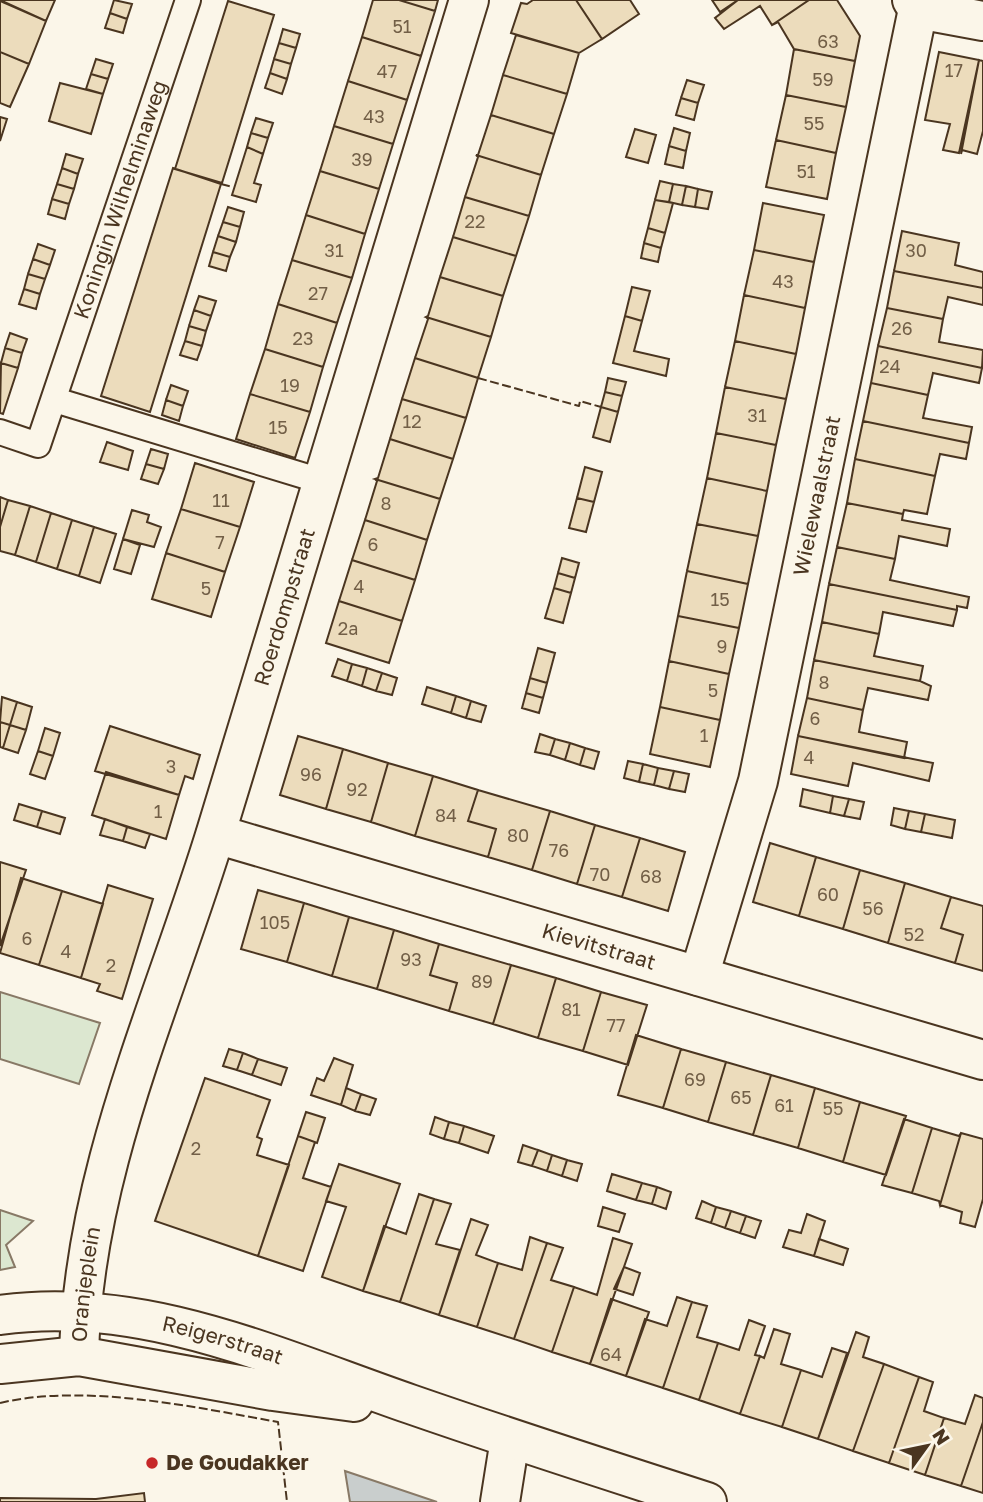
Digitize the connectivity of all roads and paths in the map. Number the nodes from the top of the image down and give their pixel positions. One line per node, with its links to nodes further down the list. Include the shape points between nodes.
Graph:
1 (188, 0): 5 (lane, Koningin Wilhelminaweg)
2 (469, 0): 7 (street, Roerdompstraat)
3 (915, 4): 4 (street); 9 (street, Wielewaalstraat, via 758,781)
4 (983, 21)
5 (55, 400): 6 (lane, Koningin Wilhelminaweg, via 38,445); 7 (lane)
6 (0, 432)
7 (321, 481): 8 (street, Roerdompstraat)
8 (216, 834): 9 (street, Kievitstraat); 11 (street, Roerdompstraat, via 140,1052)
9 (699, 976): 10 (street, Kievitstraat)
10 (983, 1060)
11 (94, 1213): 12 (street, Oranjeplein)
12 (80, 1310): 13 (street, Reigerstraat); 14 (street, Oranjeplein); 16 (street, Reigerstraat, via 190,1328)
13 (0, 1315)
14 (79, 1356): 15 (street, Reigerstraat); 16 (street, Reigerstraat, via 273,1391)
15 (0, 1364)
16 (438, 1414): 17 (street, Reigerstraat)
17 (510, 1439): 18 (street); 19 (street, Reigerstraat)
18 (500, 1502)
19 (707, 1502)

